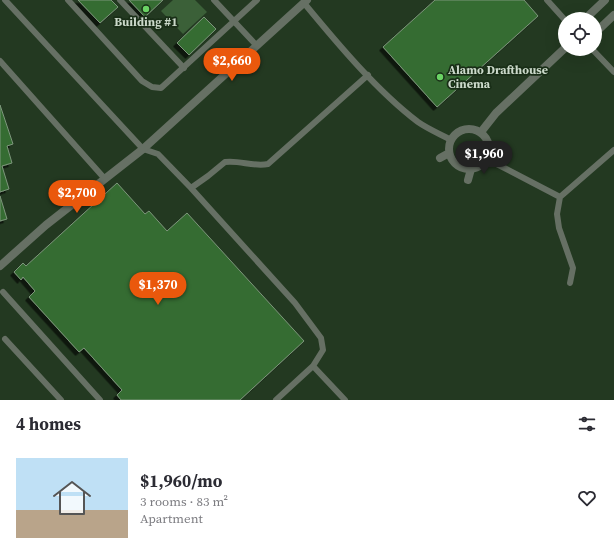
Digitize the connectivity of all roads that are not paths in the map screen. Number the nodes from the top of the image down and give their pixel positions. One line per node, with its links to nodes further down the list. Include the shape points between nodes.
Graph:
1 (5, 0): 23 (lane)
2 (68, 0): 18 (lane, via 142,81 152,87 161,88)
3 (120, 0): 18 (lane)
4 (214, 0): 12 (lane)
5 (256, 0): 12 (lane)
6 (547, 0): 9 (lane)
7 (606, 0): 10 (street)
8 (306, 1): 14 (street); 20 (lane)
9 (558, 12)
10 (593, 12)
11 (614, 15): 13 (street)
12 (234, 22): 14 (lane); 18 (lane)
13 (602, 26)
14 (258, 46): 23 (street)
15 (558, 55): 21 (street, via 496,113)
16 (599, 56): 19 (lane)
17 (0, 61): 29 (lane)
18 (184, 68)
19 (614, 72)
20 (368, 75): 22 (lane, via 395,103 419,122); 31 (lane, via 268,164 257,166 240,161 225,162)
21 (481, 132): 22 (street, via 471,128 464,129); 27 (street, via 488,142)
22 (451, 140): 25 (street)
23 (143, 149): 29 (street); 31 (lane, via 158,154)
24 (614, 150): 32 (lane)
25 (449, 153): 26 (street); 28 (street, via 456,165)
26 (440, 158)
27 (487, 159): 28 (street); 32 (lane)
28 (472, 169): 30 (street)
29 (105, 180): 33 (street, via 46,225)
30 (468, 180)
31 (191, 188): 37 (lane, via 295,303 321,338 323,350)
32 (560, 197): 34 (lane, via 557,214 559,228 573,268)
33 (0, 266)
34 (570, 284)
35 (1, 292): 39 (lane)
36 (5, 339): 38 (lane)
37 (314, 366): 40 (lane); 41 (lane)
38 (61, 400)
39 (100, 400)
40 (276, 400)
41 (345, 400)

